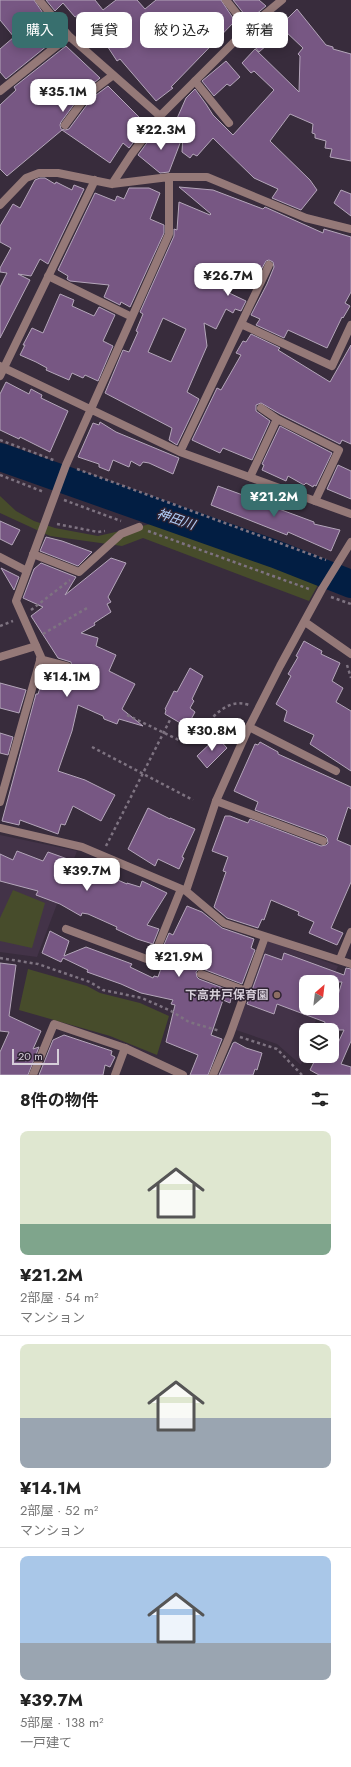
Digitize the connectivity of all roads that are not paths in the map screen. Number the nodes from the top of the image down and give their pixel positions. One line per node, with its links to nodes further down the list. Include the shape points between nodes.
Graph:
1 (39, 0): 6 (street)
2 (226, 0): 4 (street)
3 (282, 0): 5 (street)
4 (235, 12)
5 (267, 12)
6 (69, 36): 8 (street); 10 (street)
7 (232, 44): 9 (street)
8 (112, 76): 11 (street); 13 (street, via 88,94)
9 (195, 81): 11 (street); 12 (street)
10 (0, 91)
11 (160, 116): 16 (street)
12 (229, 123)
13 (65, 125)
14 (169, 177): 16 (street); 18 (street, via 207,177 306,218); 21 (street, via 169,234)
15 (95, 180): 16 (street); 17 (street, via 58,173 39,173 26,178); 20 (street)
16 (112, 184)
17 (0, 205)
18 (351, 229)
19 (269, 265): 22 (street)
20 (48, 276): 21 (street); 24 (street)
21 (132, 317): 27 (street)
22 (241, 324): 23 (street, via 332,366); 29 (street)
23 (351, 325)
24 (2, 367): 25 (street); 27 (street)
25 (0, 376)
26 (261, 408): 28 (street)
27 (90, 409): 29 (street); 35 (street, via 65,467)
28 (277, 419): 30 (street); 31 (street, via 339,450)
29 (180, 452): 30 (street)
30 (250, 477): 31 (street)
31 (315, 501): 32 (street)
32 (351, 514)
33 (140, 527): 35 (street, via 121,534 79,572)
34 (351, 542): 38 (street)
35 (33, 554): 37 (street)
36 (0, 557): 37 (street)
37 (27, 571): 39 (street, via 16,601)
38 (305, 622): 40 (street); 44 (street)
39 (34, 643): 41 (street); 42 (street)
40 (351, 654)
41 (0, 657)
42 (40, 660): 43 (street); 47 (street)
43 (67, 666)
44 (249, 727): 45 (street); 46 (street)
45 (336, 771)
46 (216, 801): 49 (street); 50 (street)
47 (0, 802)
48 (0, 828): 50 (street, via 82,847)
49 (323, 841)
50 (183, 890): 51 (street, via 152,961); 53 (street, via 224,923)
51 (66, 929)
52 (351, 932): 54 (street)
53 (265, 937): 54 (street); 57 (street)
54 (340, 959): 55 (street)
55 (351, 964)
56 (201, 974): 57 (street)
57 (246, 990): 62 (street)
58 (125, 1048): 59 (street, via 54,1024); 60 (street); 61 (street)
59 (33, 1075)
60 (115, 1075)
61 (183, 1075)
62 (213, 1075)

